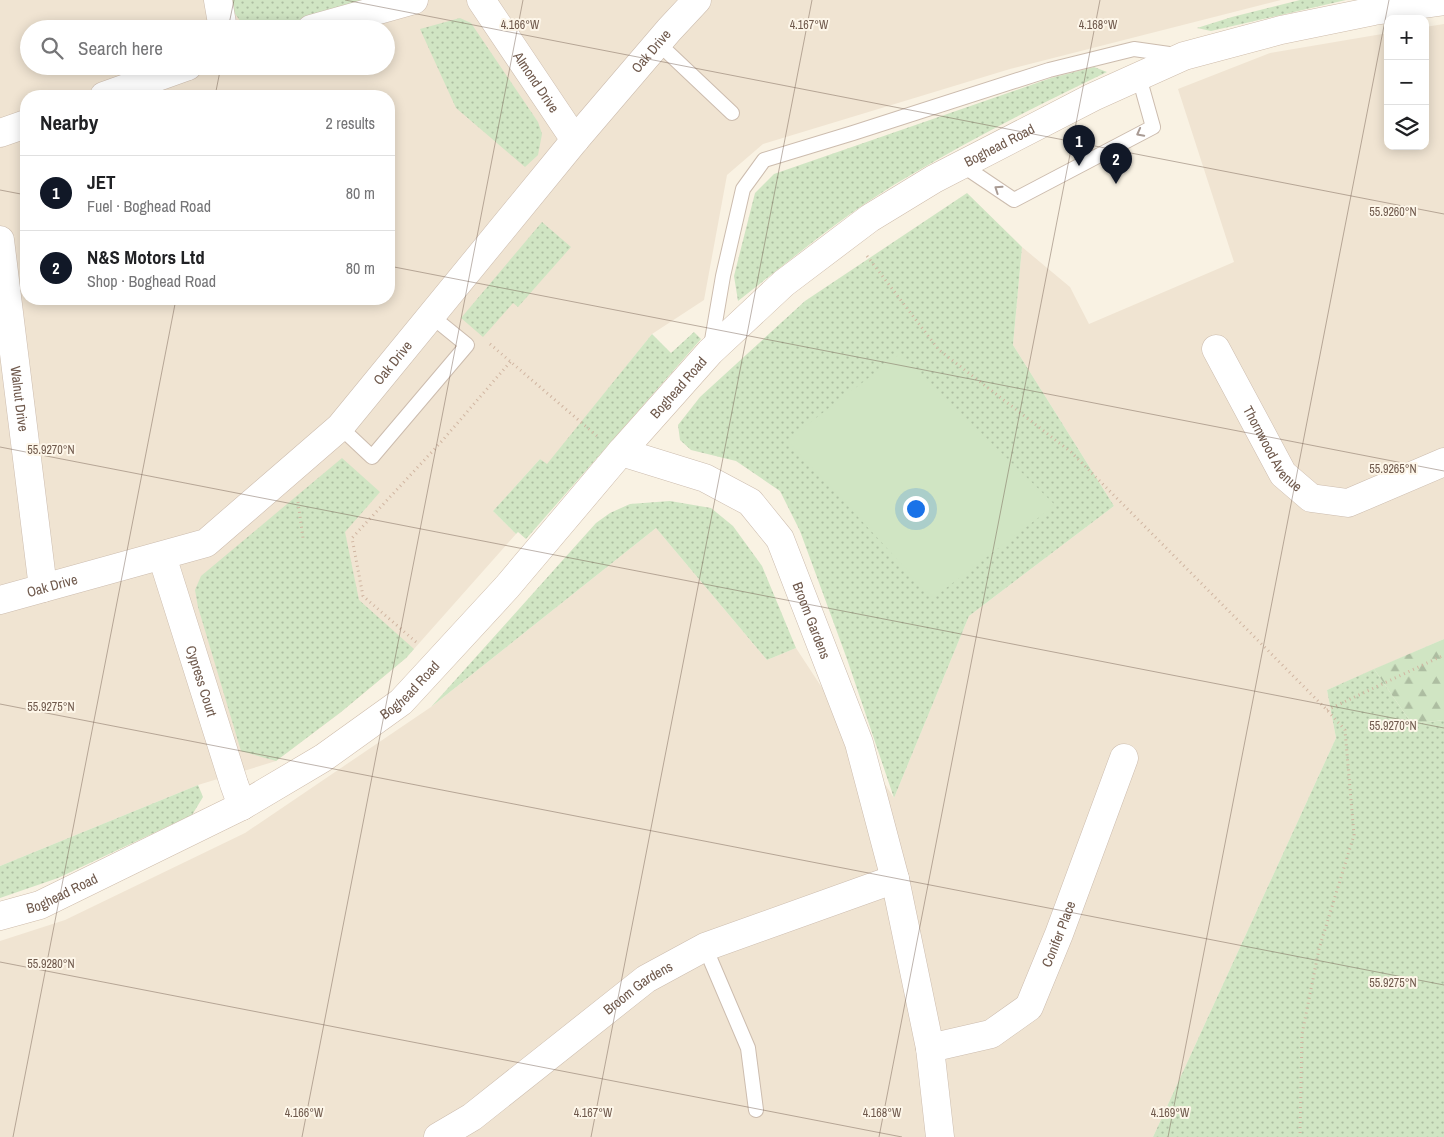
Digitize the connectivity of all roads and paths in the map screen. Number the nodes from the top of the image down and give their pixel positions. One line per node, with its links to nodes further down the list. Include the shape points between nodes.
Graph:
1 (218, 0): 6 (street)
2 (414, 0): 7 (street)
3 (481, 0): 16 (street, Almond Drive)
4 (697, 0): 8 (street, Oak Drive)
5 (1444, 1): 9 (street, Boghead Road, via 1290,28)
6 (221, 20)
7 (343, 20)
8 (658, 43): 13 (lane); 16 (street, Oak Drive)
9 (1184, 56): 11 (street, Boghead Road); 23 (lane, via 1134,49 1049,70 764,160 743,188)
10 (163, 75): 12 (street)
11 (1139, 77): 17 (street, Boghead Road, via 1093,97); 17 (lane, one-way to 17, via 1153,127 1014,200)
12 (121, 90)
13 (732, 113)
14 (20, 126): 15 (street)
15 (0, 133)
16 (575, 140): 20 (street, Oak Drive)
17 (962, 165): 23 (street, Boghead Road, via 870,218 784,284)
18 (0, 240): 29 (street, Walnut Drive)
19 (862, 251): 33 (path, via 939,350 1071,452)
20 (430, 315): 25 (street, Oak Drive); 25 (lane, via 467,345 372,458)
21 (488, 342): 24 (path)
22 (1216, 349): 27 (street, Thornwood Avenue, via 1283,474 1311,498 1348,503)
23 (710, 352): 26 (street, Boghead Road)
24 (511, 362): 26 (path); 31 (path, via 352,538 363,596)
25 (340, 427): 28 (street, Oak Drive, via 206,543)
26 (610, 445): 35 (street, Boghead Road, via 508,587 401,702 323,758); 36 (street, Broom Gardens, via 705,478 750,502 780,539 859,743)
27 (1444, 462)
28 (162, 556): 29 (street, Oak Drive); 35 (street, Cypress Court)
29 (43, 588): 30 (street, Oak Drive)
30 (0, 600)
31 (419, 644)
32 (1444, 655): 33 (path)
33 (1327, 710): 43 (path, via 1345,730 1354,835 1318,949 1302,1034)
34 (1124, 758): 39 (street, Conifer Place, via 1029,1007 991,1034)
35 (242, 806): 37 (street, Boghead Road, via 40,904)
36 (895, 879): 38 (street, Broom Gardens); 39 (street, Broom Gardens)
37 (0, 916)
38 (704, 947): 40 (lane, via 748,1048); 41 (street, Broom Gardens, via 646,979 472,1117)
39 (930, 1048): 42 (street, Broom Gardens)
40 (756, 1110)
41 (438, 1137)
42 (940, 1137)
43 (1300, 1137)

